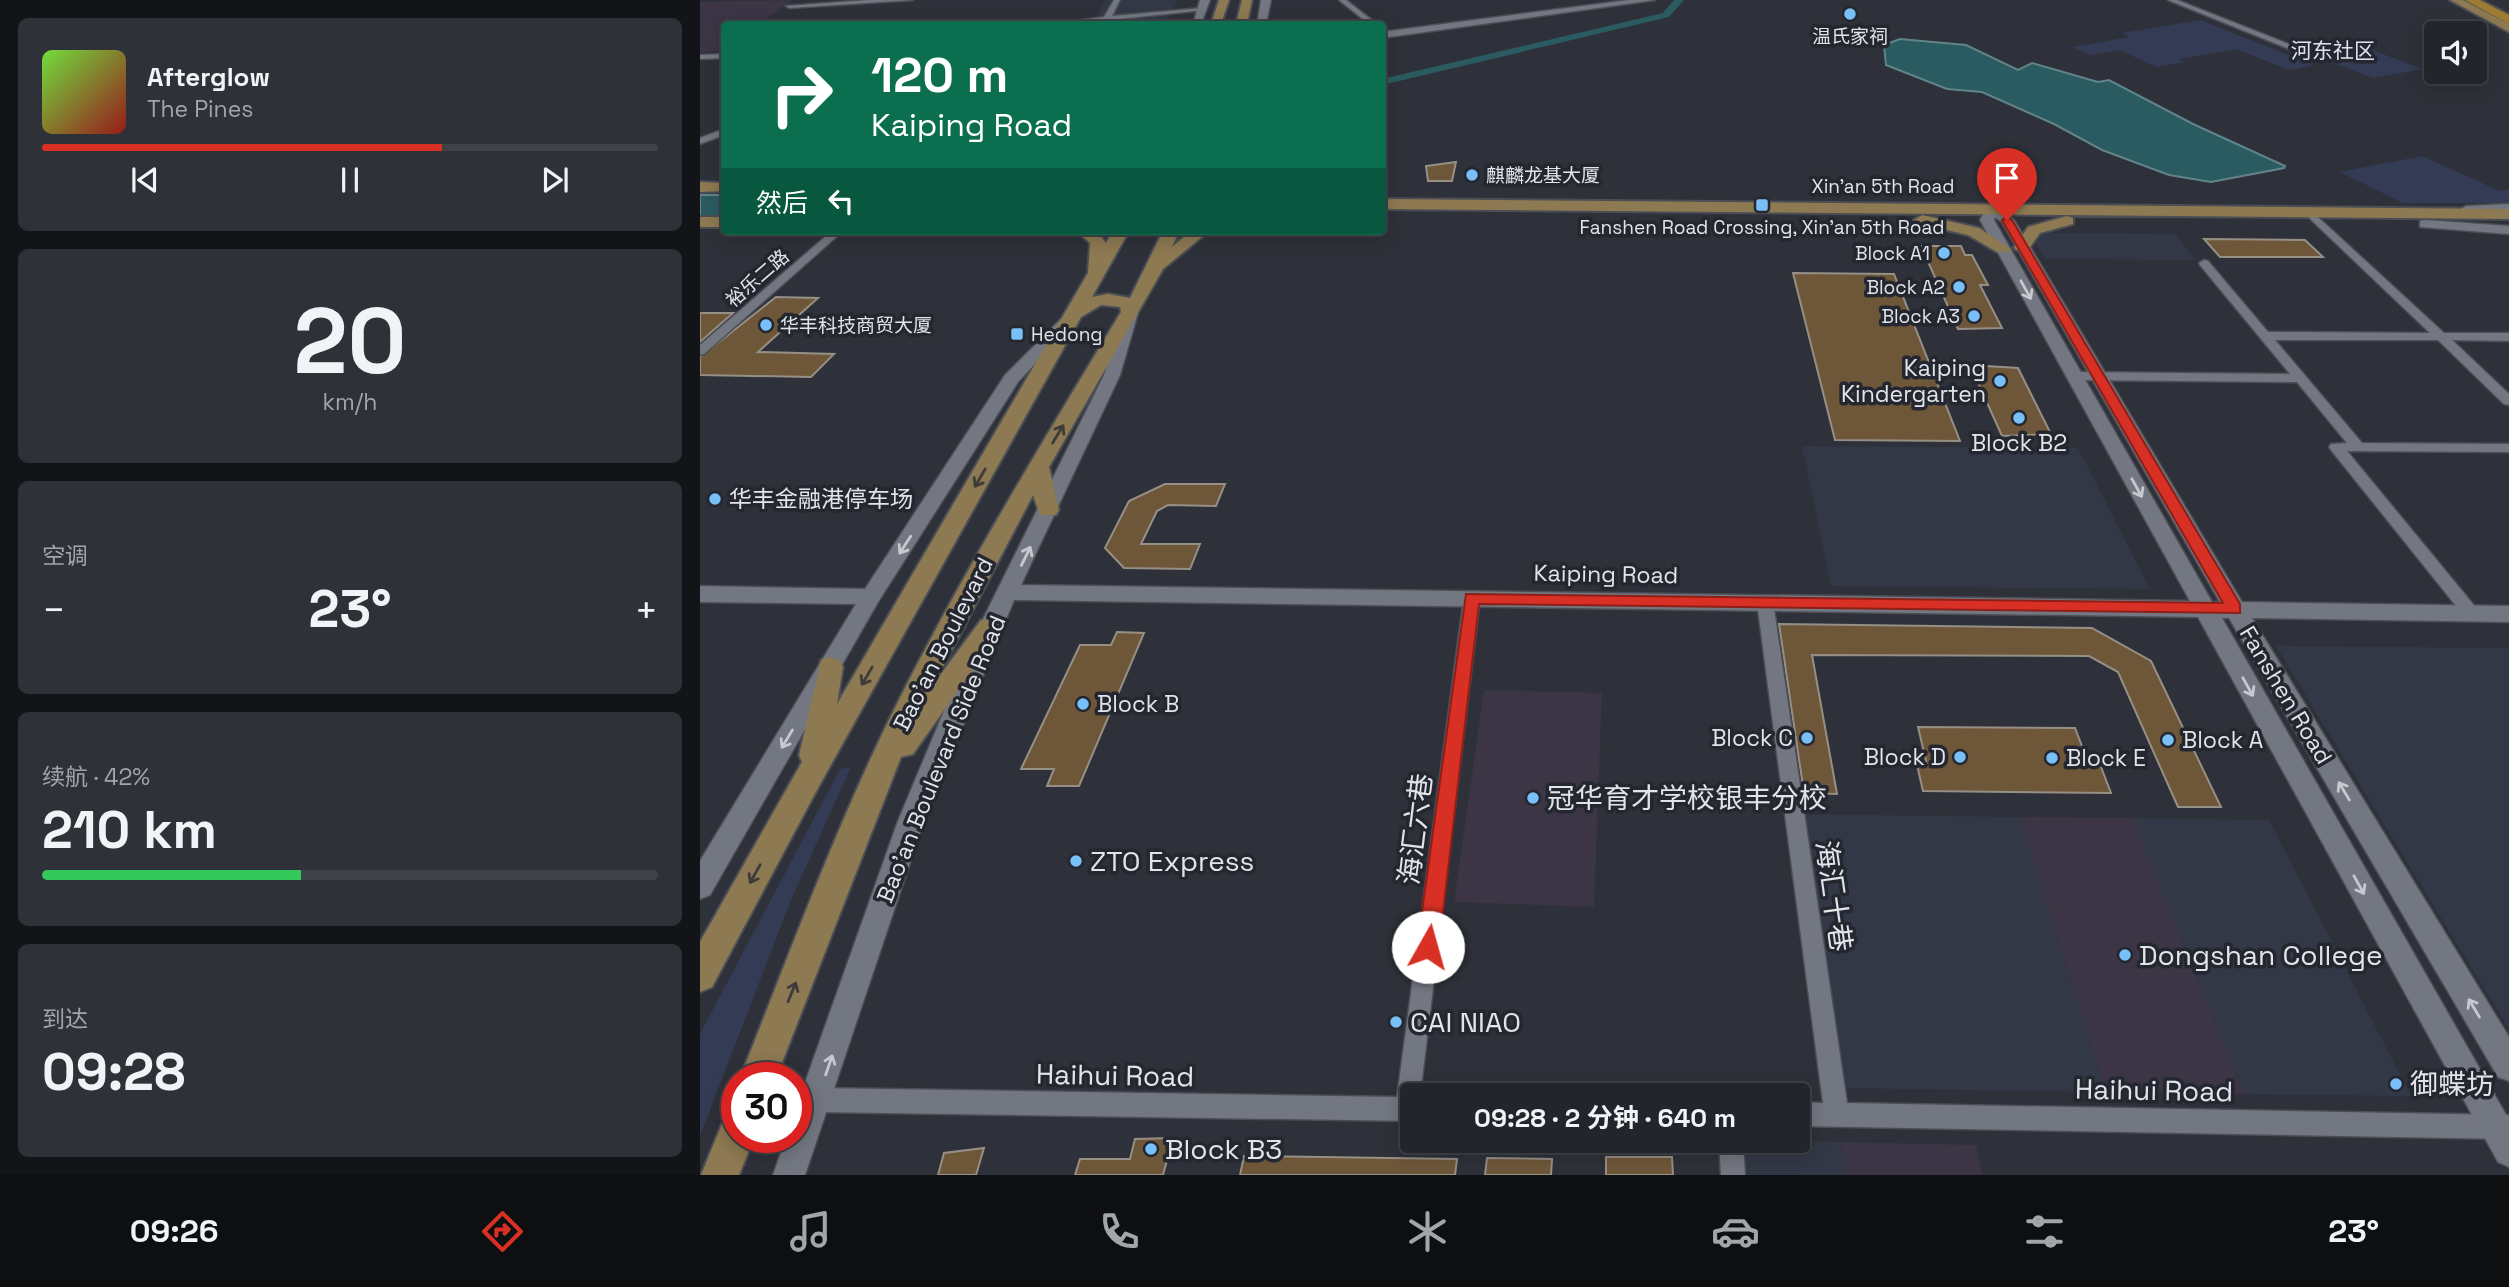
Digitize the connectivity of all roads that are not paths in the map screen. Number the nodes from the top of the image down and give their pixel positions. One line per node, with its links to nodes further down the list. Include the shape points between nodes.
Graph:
1 (910, 0): 13 (street)
2 (1117, 0): 15 (street)
3 (1223, 0): 18 (main road)
4 (1247, 0): 19 (main road)
5 (1266, 0): 20 (main road)
6 (1342, 0): 21 (street)
7 (1650, 0): 23 (main road)
8 (2172, 0): 24 (street)
9 (2455, 0): 22 (main road)
10 (2471, 0): 16 (highway)
11 (2494, 0): 14 (highway)
12 (1204, 5): 15 (street)
13 (789, 6)
14 (2509, 8)
15 (1107, 19): 17 (street)
16 (2509, 20)
17 (1086, 21)
18 (1217, 21)
19 (1242, 21)
20 (1262, 21)
21 (1369, 21)
22 (2509, 29)
23 (1386, 34)
24 (2292, 47)
25 (721, 56): 26 (street)
26 (700, 57)
27 (721, 135): 28 (street)
28 (703, 138)
29 (700, 187): 30 (main road)
30 (721, 187)
31 (1386, 204): 36 (main road, Xin'an 5th Road)
32 (2509, 208): 37 (main road)
33 (2308, 211): 36 (main road, Xin'an 5th Road); 37 (main road, Xin'an 5th Road); 42 (street)
34 (2509, 214): 37 (main road, Xin'an 5th Road)
35 (1386, 215): 38 (main road, Xin'an 5th Road)
36 (1996, 216): 38 (main road, Xin'an 5th Road); 39 (main road, Xin'an 5th Road); 49 (main road, Fanshen Road)
37 (2419, 218): 42 (main road, Xin'an 5th Road); 43 (main road, Xin'an 5th Road)
38 (1918, 220): 49 (main road, via 1973,231)
39 (2067, 221): 42 (main road, Xin'an 5th Road); 49 (main road, via 2034,229)
40 (700, 222): 41 (main road)
41 (721, 222)
42 (2322, 223): 56 (street)
43 (2509, 227)
44 (833, 235): 58 (street, 裕乐二路)
45 (1091, 235): 52 (main road, via 1101,247)
46 (1119, 235): 52 (main road, Bao'an Boulevard)
47 (1169, 235): 51 (main road, Bao'an Boulevard)
48 (1197, 235): 51 (main road)
49 (2012, 248): 59 (main road, Fanshen Road, one-way to 59); 60 (main road, Fanshen Road)
50 (2204, 263): 55 (street)
51 (1152, 275): 54 (main road, Bao'an Boulevard)
52 (1093, 281): 53 (main road, Bao'an Boulevard)
53 (1075, 313): 54 (main road, via 1091,302 1113,299 1129,304); 69 (main road, one-way to 69, via 1011,379); 78 (main road, Bao'an Boulevard, one-way to 78)
54 (1130, 313): 65 (main road, Bao'an Boulevard, one-way to 54); 66 (main road, Bao'an Boulevard Side Road, via 1112,375)
55 (2265, 336): 56 (street); 61 (street)
56 (2441, 337): 57 (street); 62 (street)
57 (2509, 337)
58 (700, 351)
59 (2074, 376): 60 (street); 72 (main road, Fanshen Road, one-way to 72)
60 (2098, 377): 61 (street); 73 (main road, Fanshen Road)
61 (2300, 378): 63 (street)
62 (2509, 401)
63 (2358, 447): 64 (street); 74 (street, via 2336,447)
64 (2509, 448)
65 (1038, 467): 66 (main road); 79 (main road, Bao'an Boulevard, via 927,671)
66 (1048, 510): 67 (main road, Bao'an Boulevard Side Road, one-way to 66)
67 (1008, 592): 70 (main road, Kaiping Road); 76 (main road, Bao'an Boulevard Side Road)
68 (700, 594): 69 (main road)
69 (871, 597): 77 (main road)
70 (1472, 598): 71 (main road, Kaiping Road); 84 (street, 海汇六巷)
71 (1765, 602): 72 (main road, Kaiping Road); 88 (street, 海汇十巷)
72 (2204, 609): 73 (main road, Kaiping Road); 89 (main road, Fanshen Road, one-way to 89)
73 (2235, 609): 74 (main road, Kaiping Road); 83 (main road, Fanshen Road, one-way to 73)
74 (2471, 613): 75 (main road, Kaiping Road)
75 (2509, 614)
76 (990, 627): 79 (main road); 85 (main road, Bao'an Boulevard Side Road, one-way to 76, via 911,821)
77 (830, 667): 78 (main road); 80 (main road, one-way to 80)
78 (809, 777): 81 (main road, Bao'an Boulevard, one-way to 81)
79 (874, 786): 82 (main road, Bao'an Boulevard, one-way to 79)
80 (700, 886)
81 (700, 975)
82 (764, 1062)
83 (2509, 1066)
84 (1413, 1083)
85 (817, 1100): 86 (street, Haihui Road); 94 (main road, Bao'an Boulevard Side Road)
86 (1400, 1109)
87 (1810, 1114): 88 (street, Haihui Road)
88 (1837, 1115): 89 (street, Haihui Road)
89 (2501, 1125): 90 (main road, Fanshen Road)
90 (2509, 1151)
91 (729, 1153): 93 (main road)
92 (1732, 1153): 95 (street)
93 (720, 1175)
94 (789, 1175)
95 (1733, 1175)

